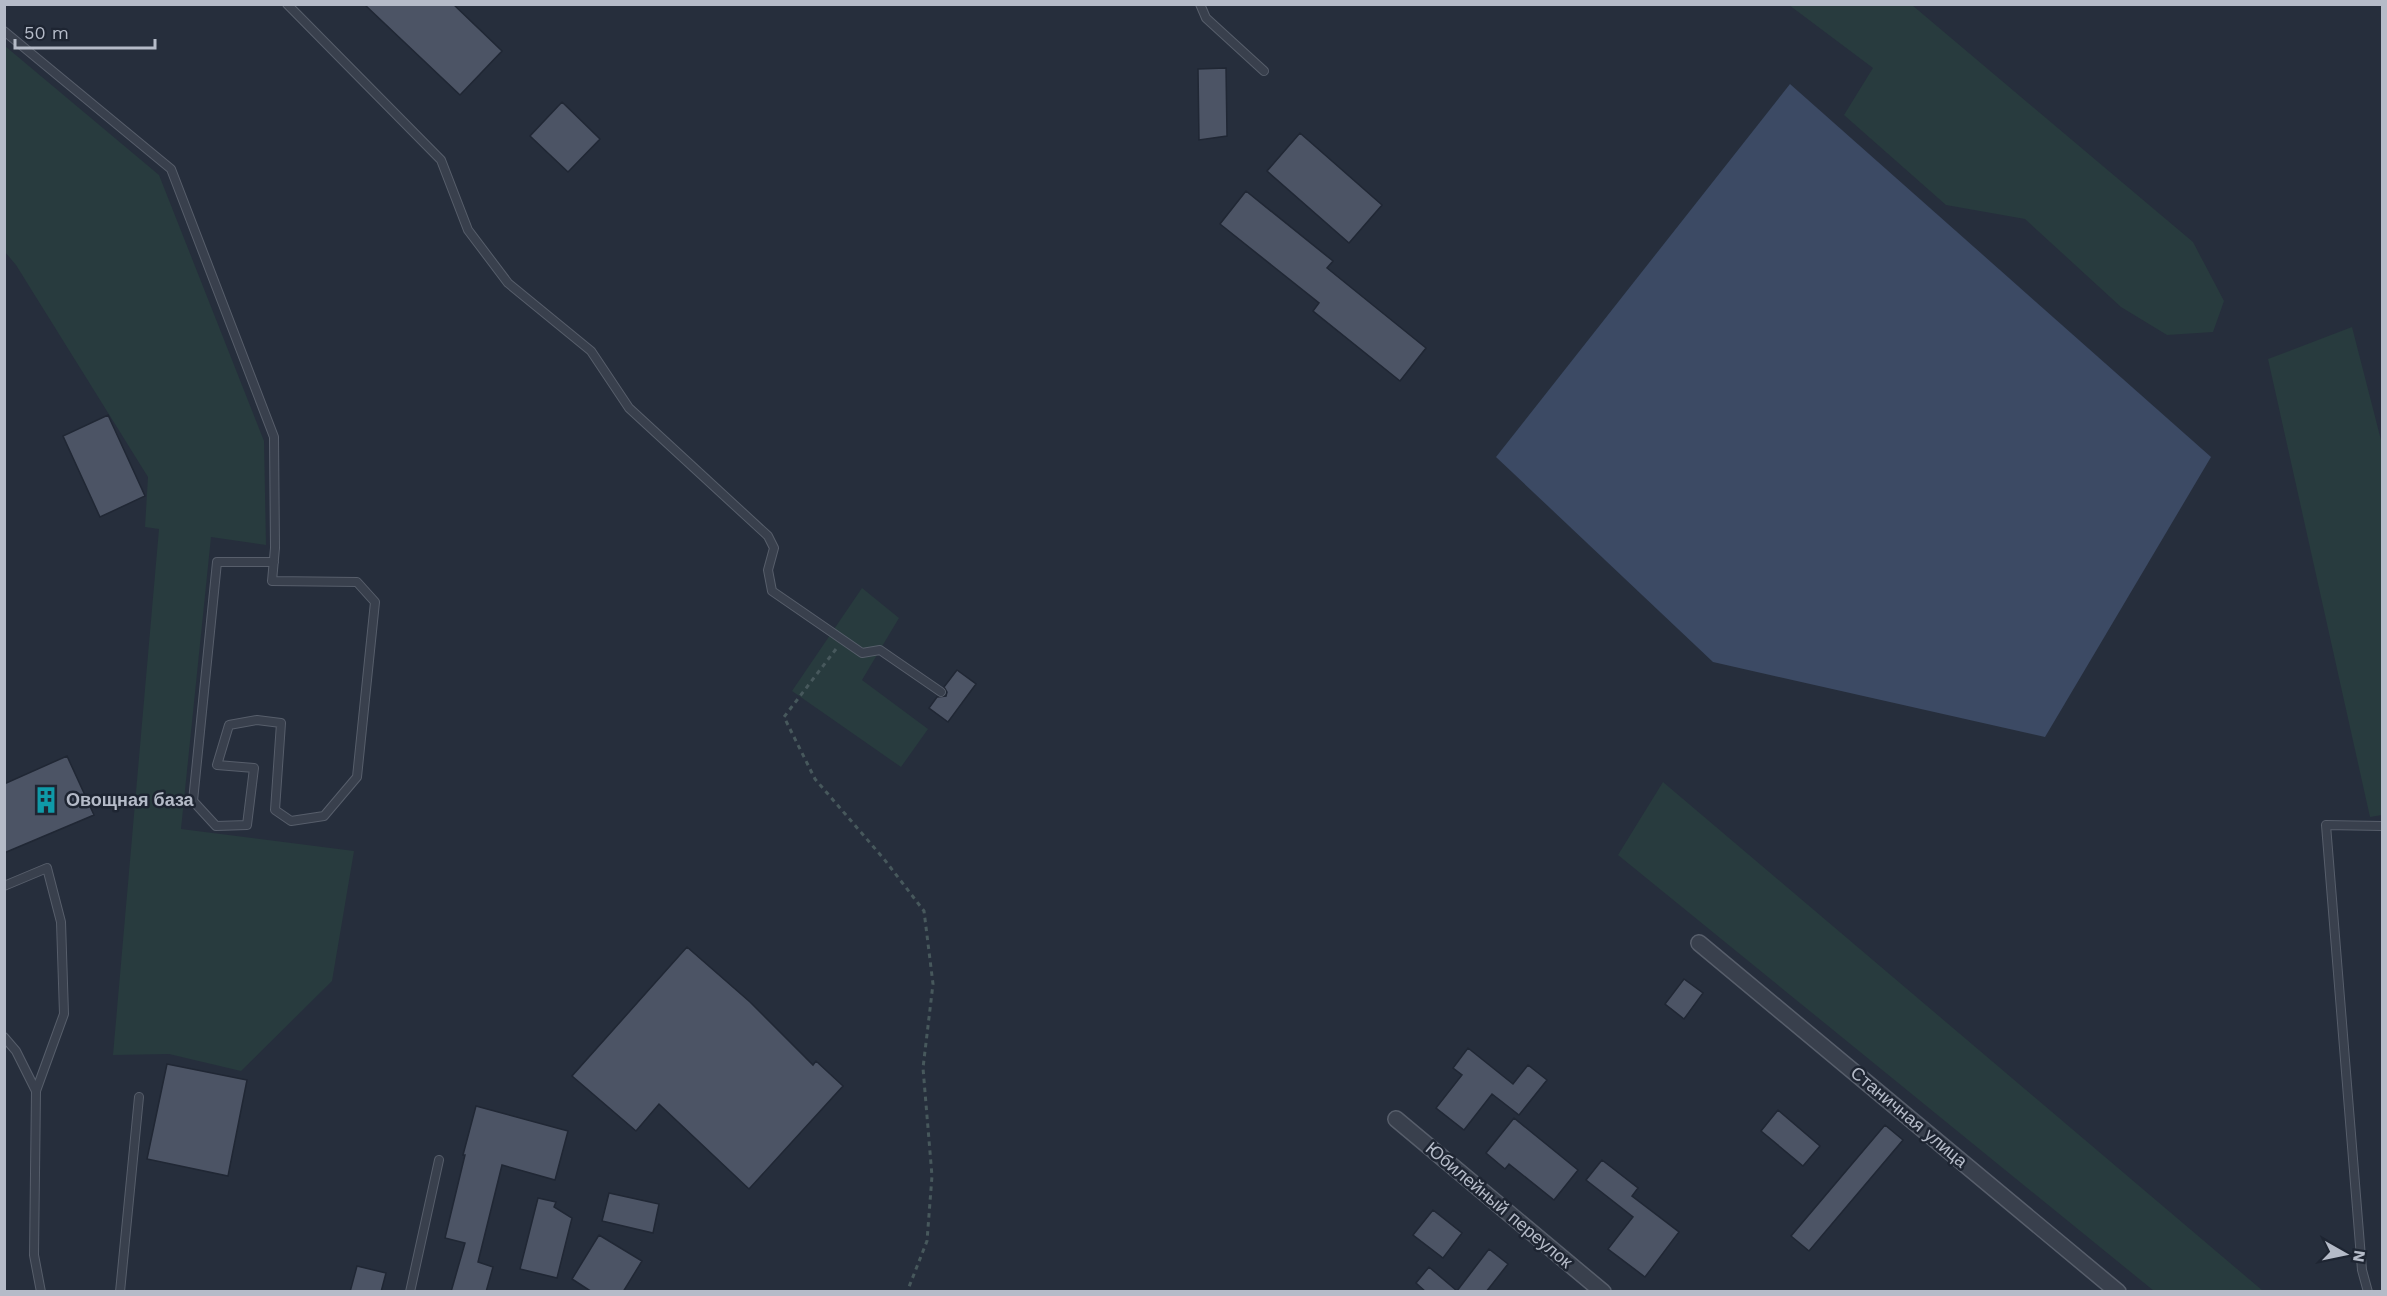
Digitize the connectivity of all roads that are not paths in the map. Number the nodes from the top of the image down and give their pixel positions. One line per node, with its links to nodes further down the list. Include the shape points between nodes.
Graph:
1 (287, 4): 6 (lane, via 441,160 468,230 508,283 591,351 629,408 768,536 774,548 768,570 772,591 862,653 880,650)
2 (1200, 4): 4 (lane, via 1206,18)
3 (4, 31): 5 (lane, via 171,169 274,437)
4 (1264, 71)
5 (274, 562): 5 (lane, via 217,561 193,801 216,826 247,825 254,768 217,765 229,725 257,720 281,723 275,810 291,821 324,816 357,777 375,602 357,582 272,581)
6 (941, 692)
7 (2382, 826): 20 (lane, via 2326,825 2361,1270)
8 (4, 886): 11 (lane, via 46,868 61,922 64,1014)
9 (1699, 943): 19 (street, Станичная улица)
10 (4, 1037): 11 (lane, via 16,1051)
11 (36, 1091): 15 (lane, via 34,1256)
12 (139, 1097): 16 (lane)
13 (1396, 1119): 18 (street, Юбилейный переулок)
14 (439, 1160): 17 (lane)
15 (41, 1292)
16 (120, 1292)
17 (410, 1292)
18 (1603, 1292)
19 (2118, 1292)
20 (2368, 1292)

